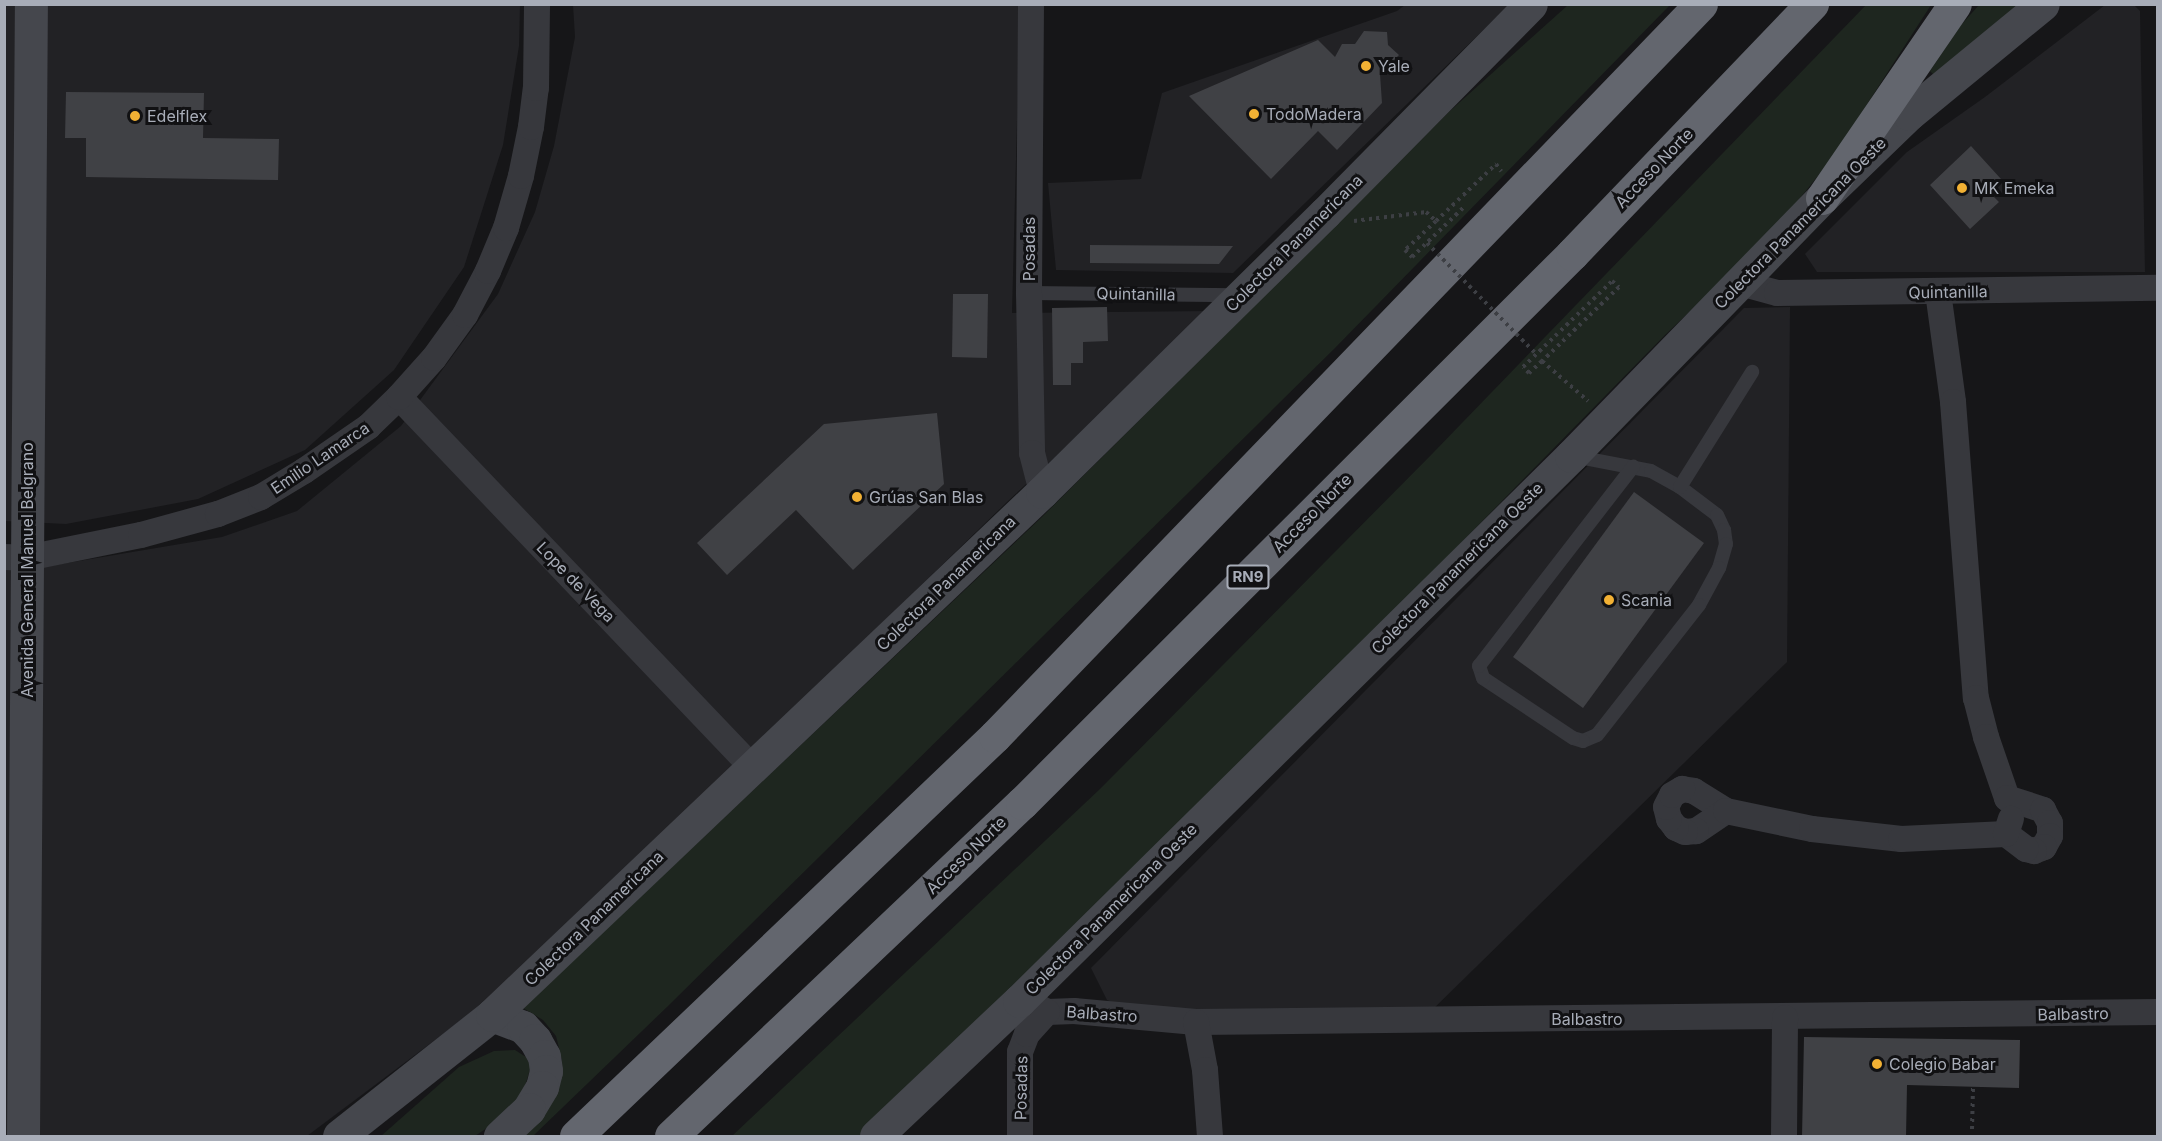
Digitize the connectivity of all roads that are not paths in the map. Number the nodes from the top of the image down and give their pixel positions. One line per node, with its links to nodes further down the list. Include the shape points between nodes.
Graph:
1 (31, 4): 21 (street, Avenida General Manuel Belgrano)
2 (537, 4): 16 (street, Emilio Lamarca, via 536,88 531,127 506,228 465,315)
3 (1032, 4): 13 (street, Posadas)
4 (1531, 4): 14 (street, Colectora Panamericana)
5 (1701, 4): 34 (highway, via 995,736)
6 (1812, 4): 35 (highway, Acceso Norte / RN9, via 1572,254 1039,786)
7 (1955, 4): 9 (highway)
8 (2043, 4): 9 (street, Colectora Panamericana Oeste, via 1909,114)
9 (1822, 198): 10 (street, Colectora Panamericana Oeste)
10 (1740, 283): 12 (street, Quintanilla, via 1777,292); 17 (street, Colectora Panamericana Oeste)
11 (2157, 288): 12 (street, Quintanilla)
12 (1938, 292): 23 (street, via 1953,402 1976,699)
13 (1029, 293): 14 (lane, Quintanilla); 20 (street, Posadas, via 1032,453)
14 (1242, 296): 20 (street, Colectora Panamericana)
15 (1752, 372): 19 (lane)
16 (399, 397): 21 (street, Emilio Lamarca, via 340,447 261,496 190,524); 22 (street, Lope de Vega)
17 (1571, 456): 18 (lane); 26 (street, Colectora Panamericana Oeste)
18 (1633, 467): 19 (lane, via 1651,471); 19 (lane, via 1479,666 1483,678 1572,738 1583,741 1597,735 1699,605 1719,568 1726,544 1717,514)
19 (1680, 487)
20 (1042, 492): 22 (street, Colectora Panamericana)
21 (16, 557): 31 (street, Avenida General Manuel Belgrano)
22 (752, 767): 28 (street, Colectora Panamericana)
23 (2007, 798): 25 (street, via 2012,813); 25 (street, via 2043,810 2050,822 2050,836 2044,847 2034,850 2026,849)
24 (1726, 811): 25 (street, via 1812,829 1879,837)
25 (2006, 834)
26 (1034, 1004): 30 (street, Balbastro); 36 (street, Colectora Panamericana Oeste); 37 (street, Posadas, via 1020,1052)
27 (2157, 1012): 29 (street, Balbastro)
28 (492, 1015): 32 (street, Colectora Panamericana); 33 (street, via 523,1027 544,1056 546,1071 528,1109)
29 (1785, 1018): 30 (street, Balbastro); 39 (street)
30 (1196, 1022): 38 (street, via 1205,1070)
31 (23, 1137)
32 (339, 1137)
33 (500, 1137)
34 (576, 1137)
35 (671, 1137)
36 (876, 1137)
37 (1020, 1137)
38 (1209, 1137)
39 (1784, 1137)

